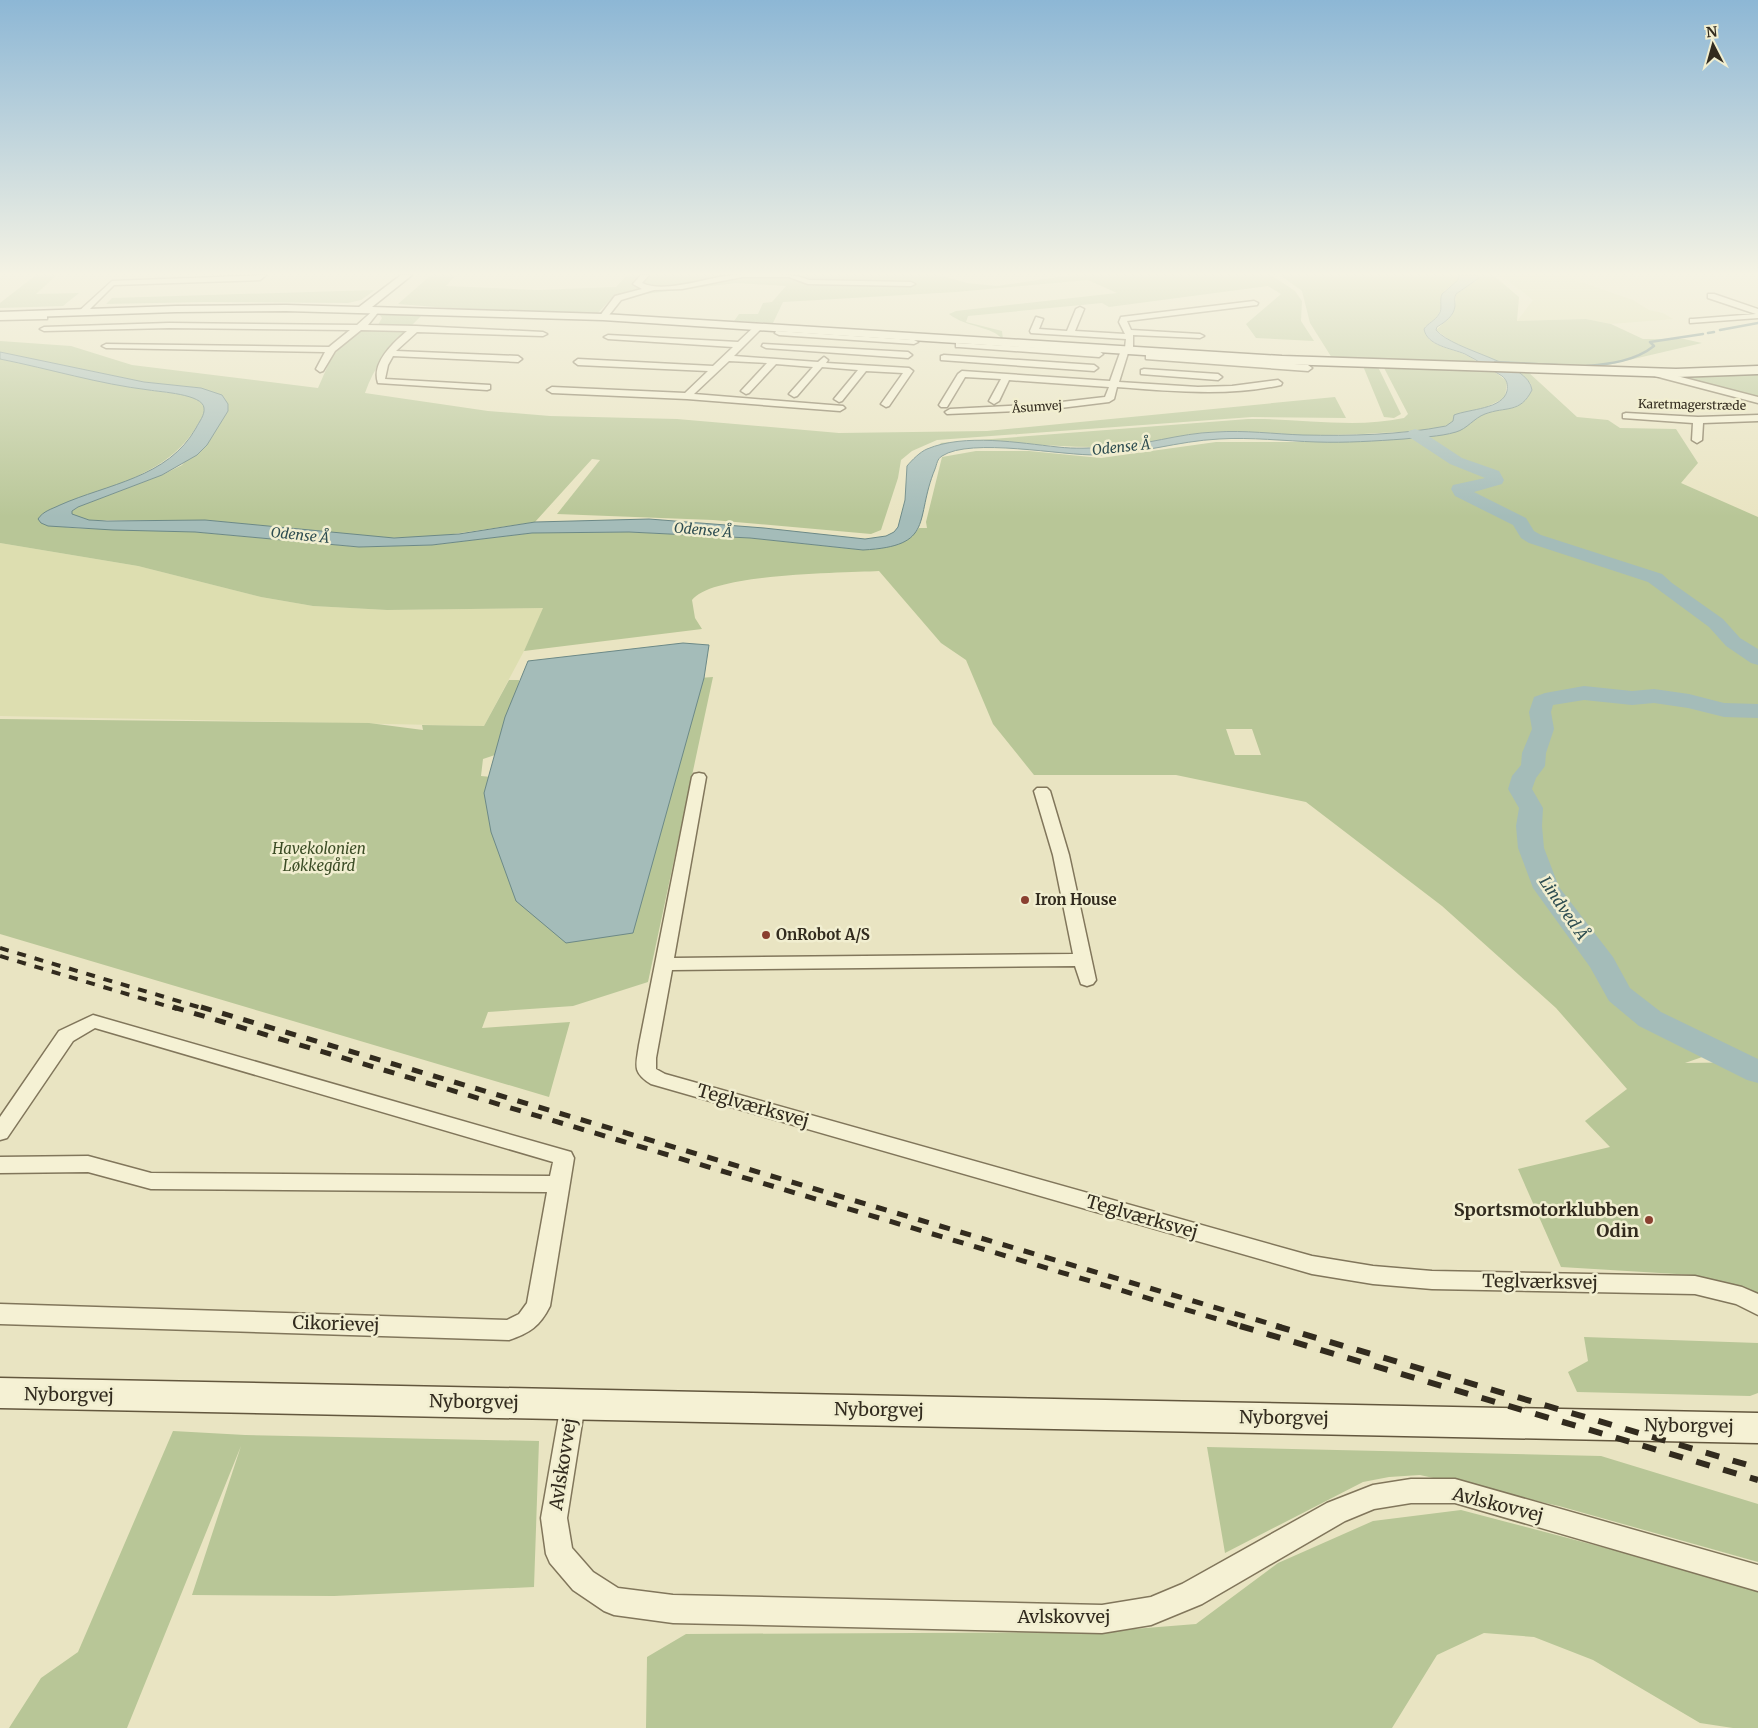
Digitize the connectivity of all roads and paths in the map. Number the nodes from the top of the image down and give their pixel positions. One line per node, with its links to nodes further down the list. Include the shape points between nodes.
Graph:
1 (327, 356): 21 (street)
2 (389, 356): 31 (street, via 381,381)
3 (446, 356): 12 (street)
4 (729, 356): 10 (street)
5 (827, 356): 16 (street)
6 (1027, 356): 17 (street, Åsumvej)
7 (1125, 356): 30 (street, Åsumvej)
8 (1207, 356): 25 (street)
9 (1149, 357): 15 (street)
10 (727, 358): 13 (street); 22 (street)
11 (944, 358): 17 (street)
12 (518, 359)
13 (774, 361): 16 (street); 34 (street)
14 (578, 362): 22 (street)
15 (1220, 362): 20 (street); 26 (street)
16 (820, 364): 18 (street); 36 (street)
17 (1023, 364): 19 (street); 27 (street, Åsumvej)
18 (864, 368): 37 (street, via 840,403); 40 (street, via 909,371)
19 (1094, 368)
20 (1308, 368)
21 (320, 369)
22 (715, 369): 37 (street)
23 (1758, 370): 25 (street)
24 (1144, 372): 26 (street)
25 (1650, 372): 38 (street)
26 (1218, 377): 33 (street)
27 (1011, 378): 28 (street, Åsumvej); 30 (street, Åsumvej, via 962,374 947,408 1027,408 1107,400); 39 (street, Åsumvej)
28 (1051, 381): 30 (street, Åsumvej); 35 (street, Åsumvej)
29 (1278, 383): 33 (street, Åsumvej)
30 (1114, 385): 33 (street, Åsumvej)
31 (487, 387)
32 (552, 390): 37 (street)
33 (1216, 390)
34 (746, 391)
35 (1046, 393)
36 (794, 394)
37 (687, 396)
38 (1758, 400)
39 (994, 401)
40 (886, 404)
41 (1626, 416): 43 (street, Karetmagerstræde)
42 (1758, 418): 43 (street, Karetmagerstræde)
43 (1698, 420): 44 (street)
44 (1697, 440)
45 (700, 777): 48 (street, Teglværksvej)
46 (1042, 792): 47 (street, via 1061,855)
47 (1082, 960): 48 (street); 49 (street)
48 (664, 964): 53 (street, Teglværksvej, via 662,990 646,1057 646,1072 658,1079 1312,1265 1432,1280 1695,1285 1742,1296)
49 (1087, 980)
50 (0, 1133): 52 (street, Cikorievej, via 66,1036 93,1021 564,1158)
51 (0, 1165): 52 (street, via 88,1164 151,1181)
52 (560, 1184): 54 (street, Cikorievej, via 538,1306 527,1322 509,1330)
53 (1758, 1305)
54 (0, 1314)
55 (0, 1393): 56 (street, Nyborgvej)
56 (573, 1404): 57 (street, Nyborgvej); 58 (street, Avlskovvej, via 554,1518 559,1554 583,1581 614,1601 673,1609 1102,1619 1151,1610 1192,1594 1336,1512 1373,1497 1411,1491 1455,1491)
57 (1758, 1428)
58 (1758, 1578)

